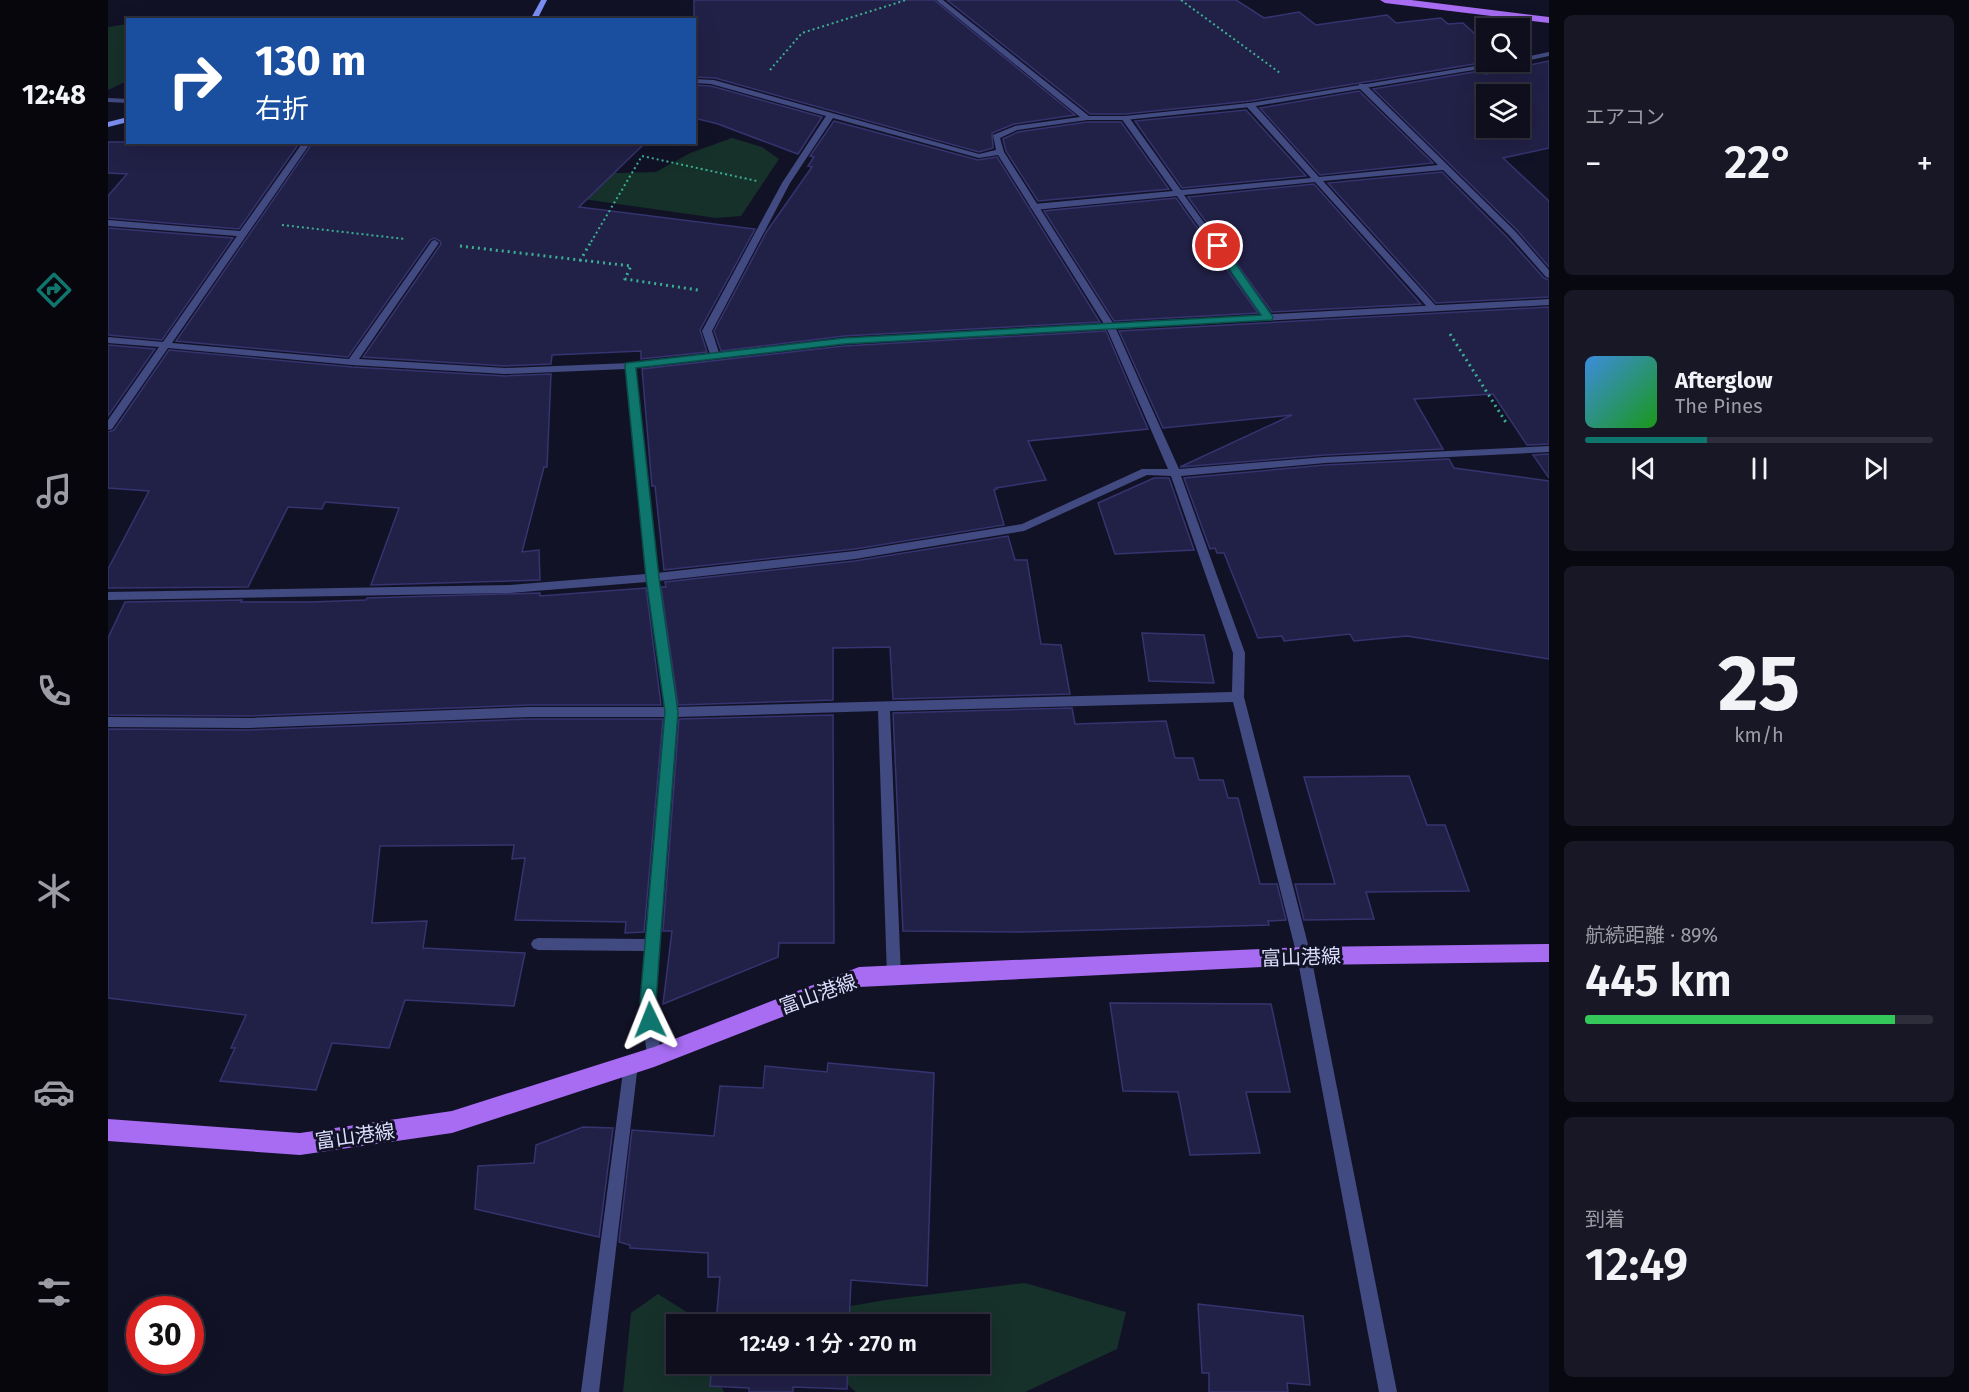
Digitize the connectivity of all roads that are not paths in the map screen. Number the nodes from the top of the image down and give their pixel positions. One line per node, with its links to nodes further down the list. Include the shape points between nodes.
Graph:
1 (544, 0): 4 (street)
2 (939, 0): 15 (street)
3 (1385, 0): 5 (main road)
4 (534, 18)
5 (1549, 20)
6 (1549, 54): 7 (street)
7 (1530, 58)
8 (1476, 68): 10 (street)
9 (696, 81): 14 (street)
10 (1362, 86): 13 (street); 21 (street)
11 (108, 100): 12 (street)
12 (126, 101)
13 (1251, 105): 16 (street); 22 (street)
14 (830, 116): 20 (street, via 979,156); 35 (street, via 784,187 707,331)
15 (1087, 118): 16 (street); 20 (street, via 1015,128 996,137)
16 (1125, 118): 23 (street)
17 (126, 120): 18 (street)
18 (108, 126)
19 (306, 144): 26 (street)
20 (1000, 153): 24 (street)
21 (1446, 167): 22 (street); 28 (street)
22 (1317, 180): 23 (street); 30 (street)
23 (1181, 193): 24 (street); 31 (street)
24 (1034, 207): 32 (street)
25 (108, 224): 26 (street)
26 (242, 234): 34 (street)
27 (435, 243): 36 (street)
28 (1549, 275)
29 (1549, 302): 30 (street)
30 (1433, 308): 31 (street)
31 (1268, 317): 32 (street)
32 (1110, 326): 35 (street, via 844,341); 40 (street)
33 (108, 340): 34 (street)
34 (164, 345): 36 (street); 38 (street)
35 (715, 354): 37 (street)
36 (352, 362): 37 (street, via 505,371)
37 (630, 366): 41 (street)
38 (108, 427)
39 (1549, 448): 40 (street)
40 (1175, 473): 41 (street, via 1146,471 1024,527 855,555); 43 (street, via 1239,652)
41 (652, 578): 42 (street, via 510,589); 45 (street)
42 (108, 596)
43 (1238, 697): 44 (street); 50 (street)
44 (884, 706): 45 (street); 51 (street)
45 (671, 712): 46 (street, via 530,712 249,723); 48 (street)
46 (108, 722)
47 (538, 944): 48 (street)
48 (652, 945): 52 (street, via 648,1002)
49 (1549, 953): 50 (main road, 富山港線)
50 (1304, 956): 51 (main road, 富山港線); 56 (street)
51 (894, 976): 52 (main road, 富山港線, via 859,977)
52 (654, 1057): 53 (main road, 富山港線)
53 (631, 1064): 54 (main road, 富山港線, via 452,1122 300,1144); 55 (street)
54 (108, 1130)
55 (590, 1392)
56 (1388, 1392)

